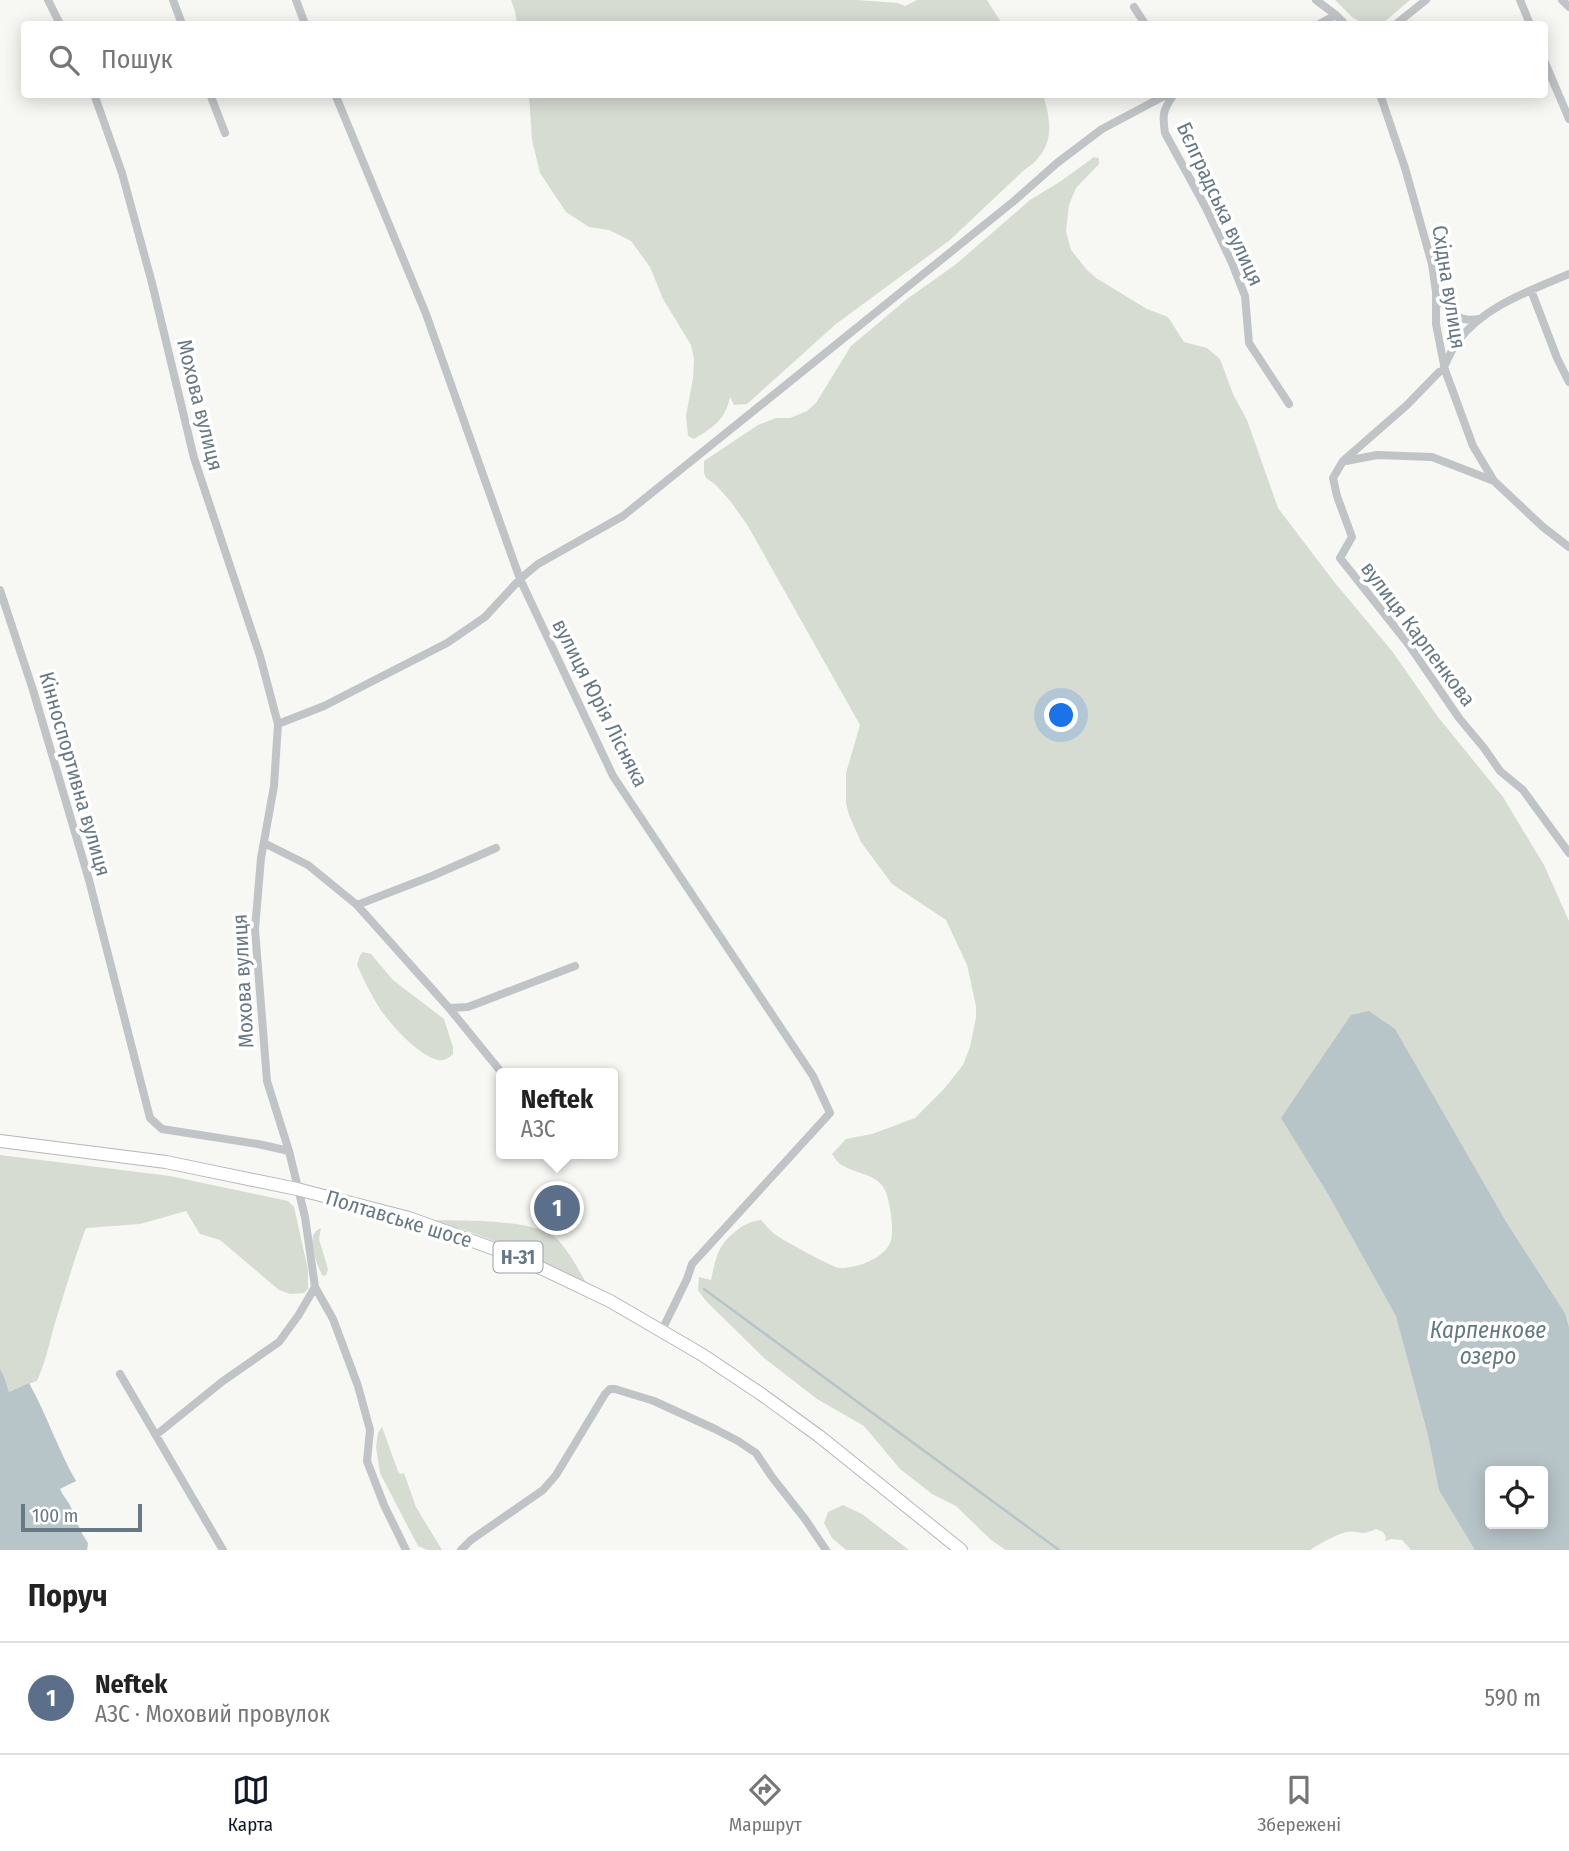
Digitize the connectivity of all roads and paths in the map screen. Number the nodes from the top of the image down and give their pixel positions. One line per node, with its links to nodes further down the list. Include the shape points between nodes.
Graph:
1 (48, 0): 11 (street)
2 (173, 0): 12 (street)
3 (296, 0): 13 (street)
4 (1316, 0): 10 (street)
5 (1426, 0): 17 (street)
6 (1520, 0): 18 (street)
7 (1562, 0): 8 (street)
8 (1569, 7)
9 (1134, 8): 14 (street)
10 (1336, 15): 15 (street); 16 (street)
11 (58, 21)
12 (181, 21)
13 (304, 21)
14 (1142, 21)
15 (1325, 21)
16 (1342, 21)
17 (1399, 21)
18 (1529, 21)
19 (1548, 67): 26 (street)
20 (95, 98): 40 (street, Мохова вулиця, via 122,173 194,458)
21 (211, 98): 27 (street)
22 (337, 98): 38 (street, вулиця Юрія Лісняка, via 426,314)
23 (1160, 98): 38 (street, via 1102,129 1057,163 623,516)
24 (1171, 98): 34 (street, Бєлградська вулиця, via 1164,108 1165,133 1206,208 1245,296 1249,343)
25 (1381, 98): 30 (street, Східна вулиця, via 1416,204)
26 (1569, 119)
27 (225, 133)
28 (1569, 274): 29 (street)
29 (1531, 290): 31 (street); 33 (street)
30 (1436, 292): 31 (street, via 1451,314 1469,321); 32 (street, Східна вулиця, via 1436,324)
31 (1479, 319): 32 (street, via 1456,343)
32 (1445, 368): 35 (street); 36 (street, Східна вулиця, via 1473,446)
33 (1569, 382)
34 (1289, 404)
35 (1343, 461): 36 (street, via 1377,455 1432,457); 43 (street, вулиця Карпенкова, via 1333,478 1352,537 1340,558 1500,771 1523,790)
36 (1494, 481): 37 (street)
37 (1569, 547)
38 (520, 579): 40 (street, via 485,617 447,643 324,706); 52 (street, вулиця Юрія Лісняка, via 613,776 813,1076 830,1113 692,1264)
39 (0, 590): 49 (street, Кінноспортивна вулиця, via 89,880 147,1111 162,1129)
40 (278, 723): 41 (street, Мохова вулиця)
41 (264, 843): 44 (street, via 308,865); 49 (street, Мохова вулиця, via 256,929 267,1081)
42 (496, 848): 44 (street)
43 (1569, 853)
44 (357, 905): 46 (street)
45 (575, 966): 46 (street, via 468,1007)
46 (449, 1009): 47 (street)
47 (498, 1068)
48 (0, 1141): 50 (main road, Полтавське шосе / Н-31, via 166,1162)
49 (289, 1151): 50 (street, Мохова вулиця)
50 (297, 1189): 51 (street, Мохова вулиця); 52 (main road, Полтавське шосе / Н-31, via 409,1218 522,1259)
51 (315, 1287): 54 (street, via 279,1342); 56 (street, Мохова вулиця, via 333,1319 358,1387 370,1430 367,1461)
52 (662, 1330): 59 (main road, Полтавське шосе / Н-31, via 819,1436)
53 (120, 1374): 54 (street)
54 (156, 1434): 55 (street)
55 (223, 1550)
56 (406, 1550)
57 (461, 1550): 58 (street, via 543,1490 564,1465 610,1389 654,1401 756,1454)
58 (826, 1550)
59 (961, 1550)

